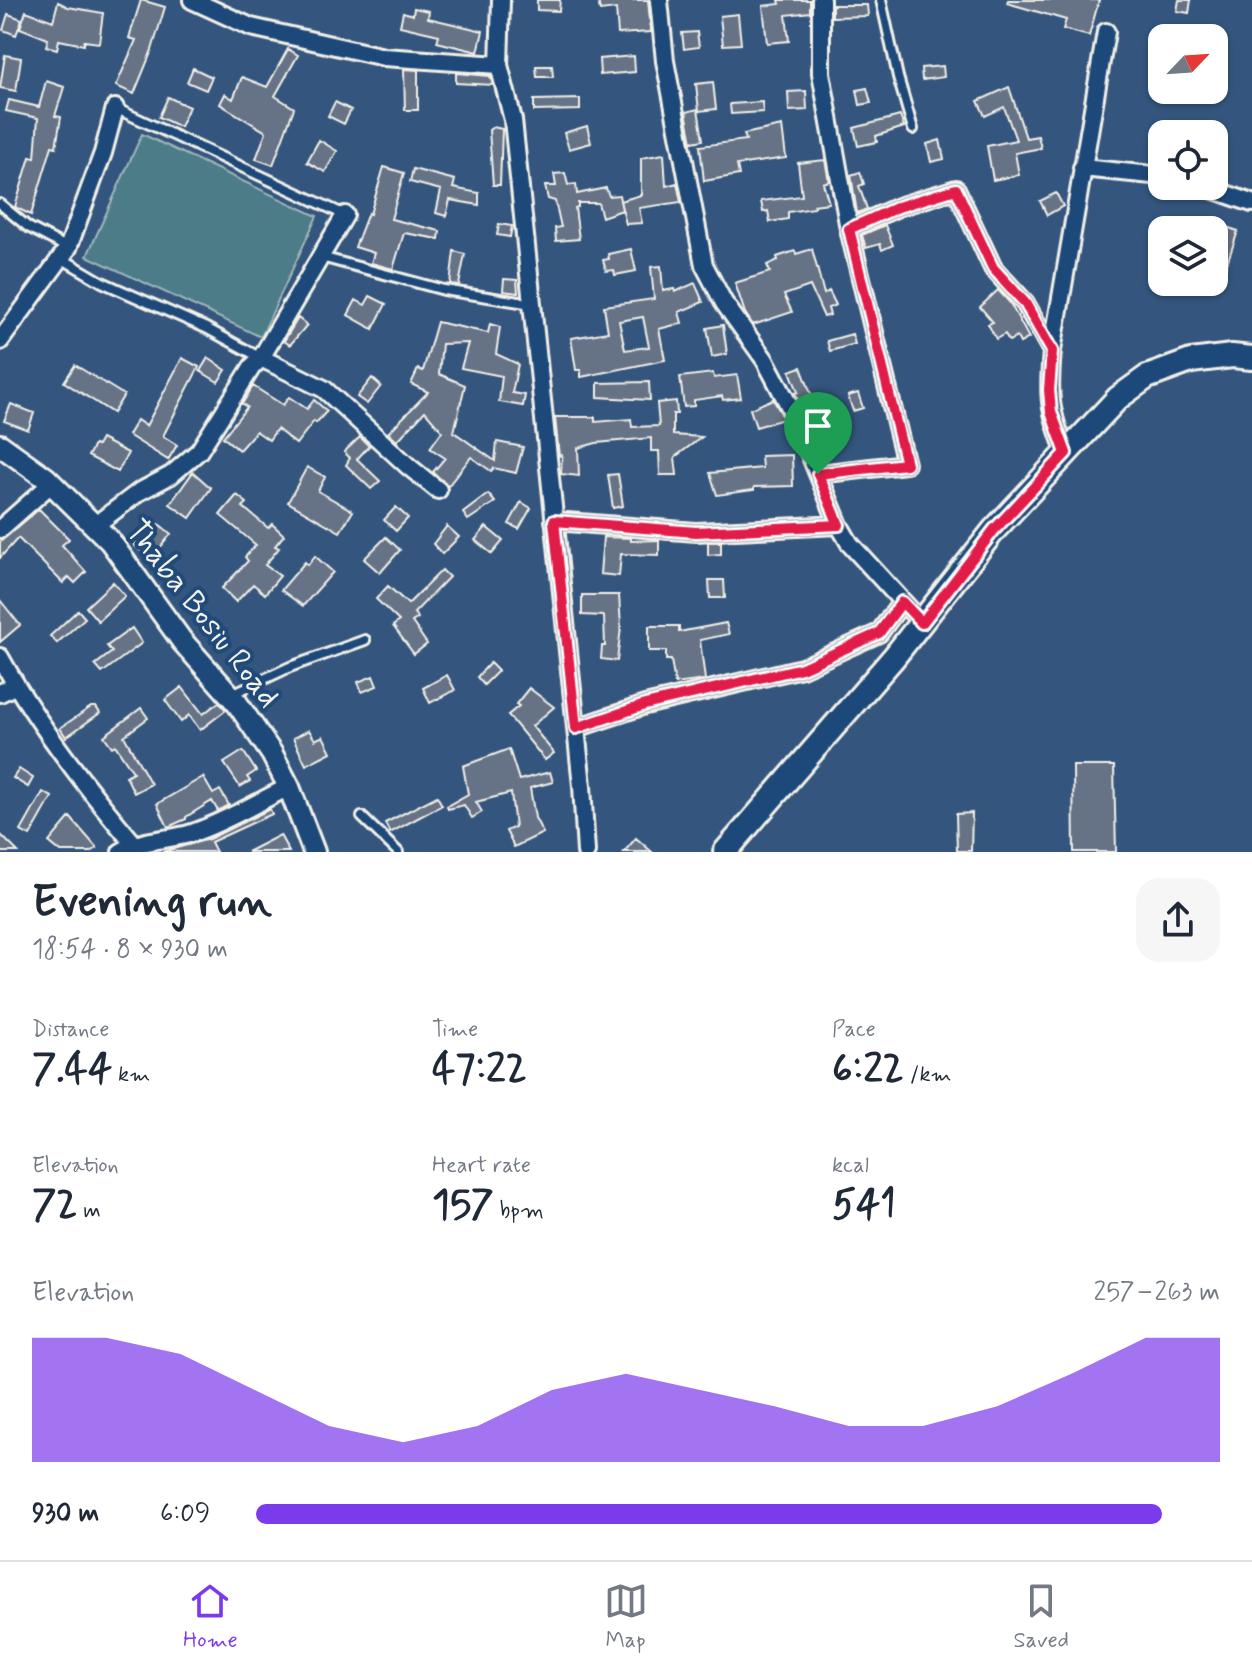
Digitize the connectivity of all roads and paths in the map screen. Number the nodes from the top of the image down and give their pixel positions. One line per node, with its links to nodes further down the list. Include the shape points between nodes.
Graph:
1 (192, 0): 7 (street, via 251,27 384,57)
2 (501, 0): 7 (street)
3 (659, 0): 26 (street, via 665,61 704,265 765,360)
4 (821, 0): 16 (street, via 821,73)
5 (881, 0): 9 (lane)
6 (1106, 32): 10 (street)
7 (499, 65): 19 (street, via 513,120)
8 (115, 108): 15 (lane); 17 (street)
9 (913, 129)
10 (1082, 168): 11 (street); 21 (street)
11 (1148, 175)
12 (1228, 195): 13 (street)
13 (1252, 203)
14 (0, 204): 17 (lane)
15 (345, 215): 18 (street)
16 (849, 229): 21 (street, via 956,189 993,268 1025,303); 26 (street, via 906,464)
17 (64, 253): 20 (street); 22 (lane, via 102,282)
18 (321, 257): 19 (lane, via 444,290); 22 (street)
19 (532, 304): 29 (street)
20 (0, 341)
21 (1052, 351): 25 (street, via 1051,412)
22 (261, 358): 28 (street, via 324,389); 31 (street, via 199,451)
23 (1252, 358): 25 (main road, via 1191,361 1147,377 1118,398)
24 (0, 445): 27 (street, Thaba Bosiu Road)
25 (1066, 453): 34 (main road, via 994,530)
26 (818, 474): 30 (street)
27 (52, 483): 31 (street, Thaba Bosiu Road); 32 (street)
28 (438, 490)
29 (554, 521): 30 (street, via 696,532); 40 (street)
30 (839, 525): 33 (street)
31 (94, 526): 39 (street, Thaba Bosiu Road)
32 (0, 529)
33 (902, 602): 34 (street); 40 (street, via 879,633 802,668 645,705)
34 (922, 623): 47 (main road)
35 (365, 640): 39 (lane)
36 (0, 657): 37 (street)
37 (16, 685): 38 (street); 43 (street)
38 (0, 693)
39 (230, 695): 41 (street, Thaba Bosiu Road)
40 (576, 728): 46 (street)
41 (289, 787): 43 (street, via 197,831); 44 (street, Thaba Bosiu Road)
42 (362, 817): 45 (lane)
43 (127, 848)
44 (314, 852)
45 (398, 852)
46 (586, 852)
47 (725, 852)

